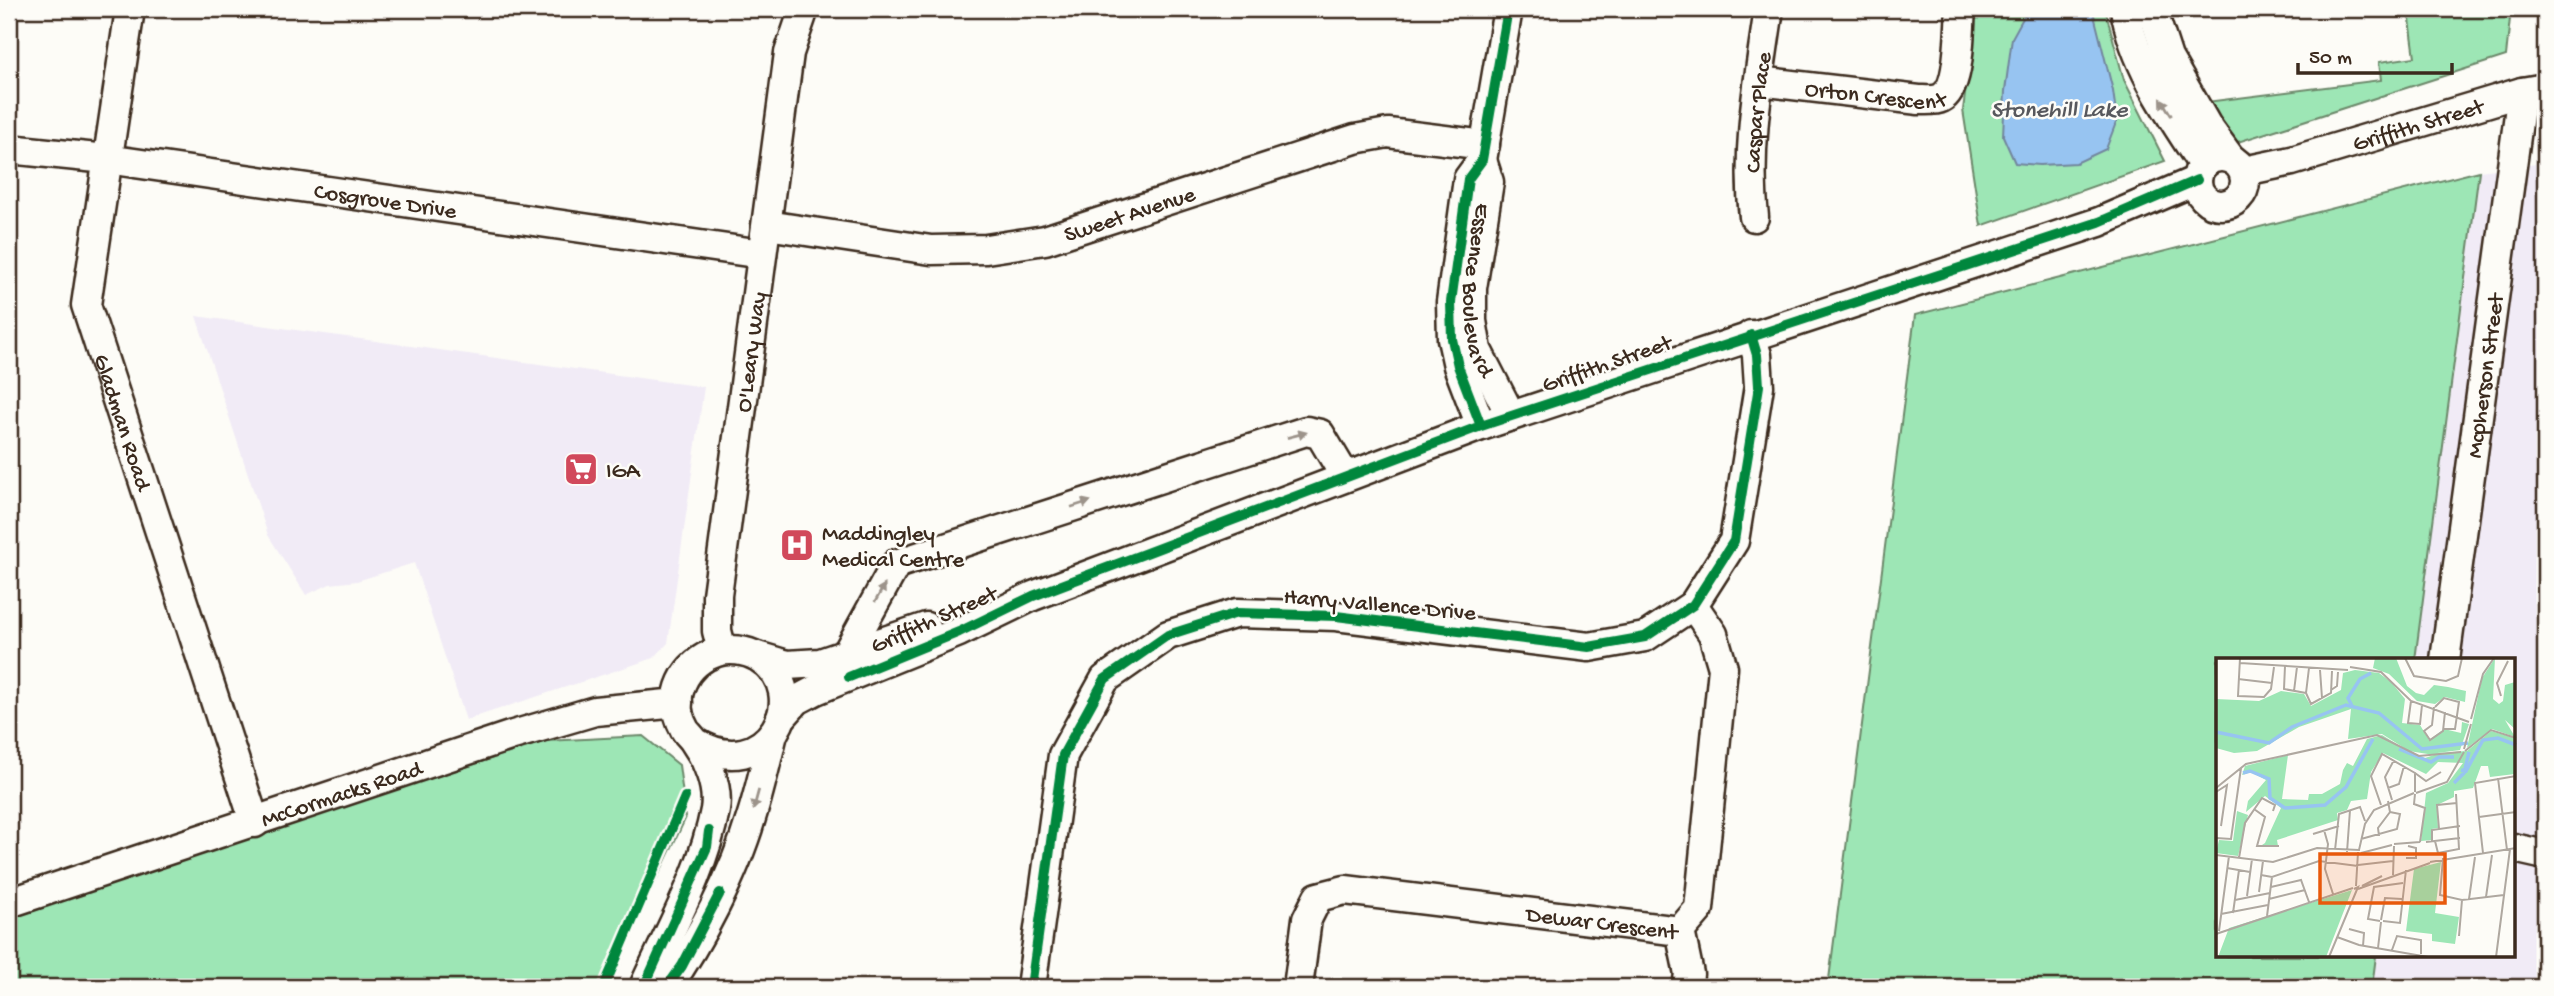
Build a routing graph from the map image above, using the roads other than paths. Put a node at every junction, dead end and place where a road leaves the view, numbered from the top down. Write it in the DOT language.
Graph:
graph roads {
  1 [pos="131,9"];
  2 [pos="785,9"];
  3 [pos="804,9"];
  4 [pos="1508,9"];
  5 [pos="1769,9"];
  6 [pos="1961,9"];
  7 [pos="2124,9"];
  8 [pos="2152,9"];
  9 [pos="789,53"];
  10 [pos="1759,80"];
  11 [pos="2534,90"];
  12 [pos="9,149"];
  13 [pos="1483,152"];
  14 [pos="107,159"];
  15 [pos="2240,171"];
  16 [pos="2202,182"];
  17 [pos="1754,216"];
  18 [pos="767,225"];
  19 [pos="762,254"];
  20 [pos="1738,340"];
  21 [pos="1511,416"];
  22 [pos="1481,426"];
  23 [pos="1345,476"];
  24 [pos="1033,596"];
  25 [pos="1693,605"];
  26 [pos="722,650"];
  27 [pos="847,653"];
  28 [pos="757,656"];
  29 [pos="2445,658"];
  30 [pos="678,703"];
  31 [pos="777,726"];
  32 [pos="695,742"];
  33 [pos="255,823"];
  34 [pos="2516,848"];
  35 [pos="2545,855"];
  36 [pos="9,903"];
  37 [pos="1680,931"];
  38 [pos="644,987"];
  39 [pos="667,987"];
  40 [pos="1031,987"];
  41 [pos="1298,987"];
  42 [pos="1687,987"];
  1 -- 14 [label="street, Gladman Road"];
  2 -- 9 [label="street"];
  3 -- 9 [label="street"];
  4 -- 13 [label="street, Essence Boulevard"];
  5 -- 10 [label="street, Caspar Place"];
  6 -- 10 [label="street, Orton Crescent"];
  16 -- 7 [label="street, one-way"];
  8 -- 15 [label="street"];
  9 -- 18 [label="street, O'Leary Way"];
  10 -- 17 [label="street, Caspar Place"];
  11 -- 15 [label="street, Griffith Street"];
  11 -- 29 [label="street, Mcpherson Street"];
  12 -- 14 [label="street, Cosgrove Drive"];
  13 -- 18 [label="street, Sweet Avenue"];
  13 -- 21 [label="street, Essence Boulevard"];
  13 -- 22 [label="street, Essence Boulevard"];
  14 -- 19 [label="street, Cosgrove Drive"];
  14 -- 33 [label="street, Gladman Road"];
  15 -- 16 [label="street, Griffith Street"];
  15 -- 16 [label="street"];
  16 -- 20 [label="street, Griffith Street"];
  18 -- 19 [label="street, O'Leary Way"];
  19 -- 26 [label="street, O'Leary Way"];
  20 -- 21 [label="street, Griffith Street"];
  20 -- 25 [label="street, Harry Vallence Drive"];
  21 -- 22 [label="street, Griffith Street"];
  22 -- 23 [label="street, Griffith Street"];
  23 -- 24 [label="street, Griffith Street"];
  27 -- 23 [label="street, Griffith Street, one-way"];
  24 -- 27 [label="street, Griffith Street"];
  24 -- 31 [label="street, Griffith Street"];
  25 -- 37 [label="street, Dewar Crescent"];
  25 -- 40 [label="street, Harry Vallence Drive"];
  26 -- 28 [label="street"];
  26 -- 30 [label="street"];
  27 -- 28 [label="street, Griffith Street"];
  28 -- 31 [label="street"];
  30 -- 32 [label="street"];
  30 -- 33 [label="street, McCormacks Road"];
  31 -- 32 [label="street"];
  31 -- 39 [label="street, one-way"];
  32 -- 38 [label="street"];
  33 -- 36 [label="street, McCormacks Road"];
  34 -- 35 [label="street"];
  37 -- 41 [label="street, Dewar Crescent"];
  37 -- 42 [label="street"];
}
